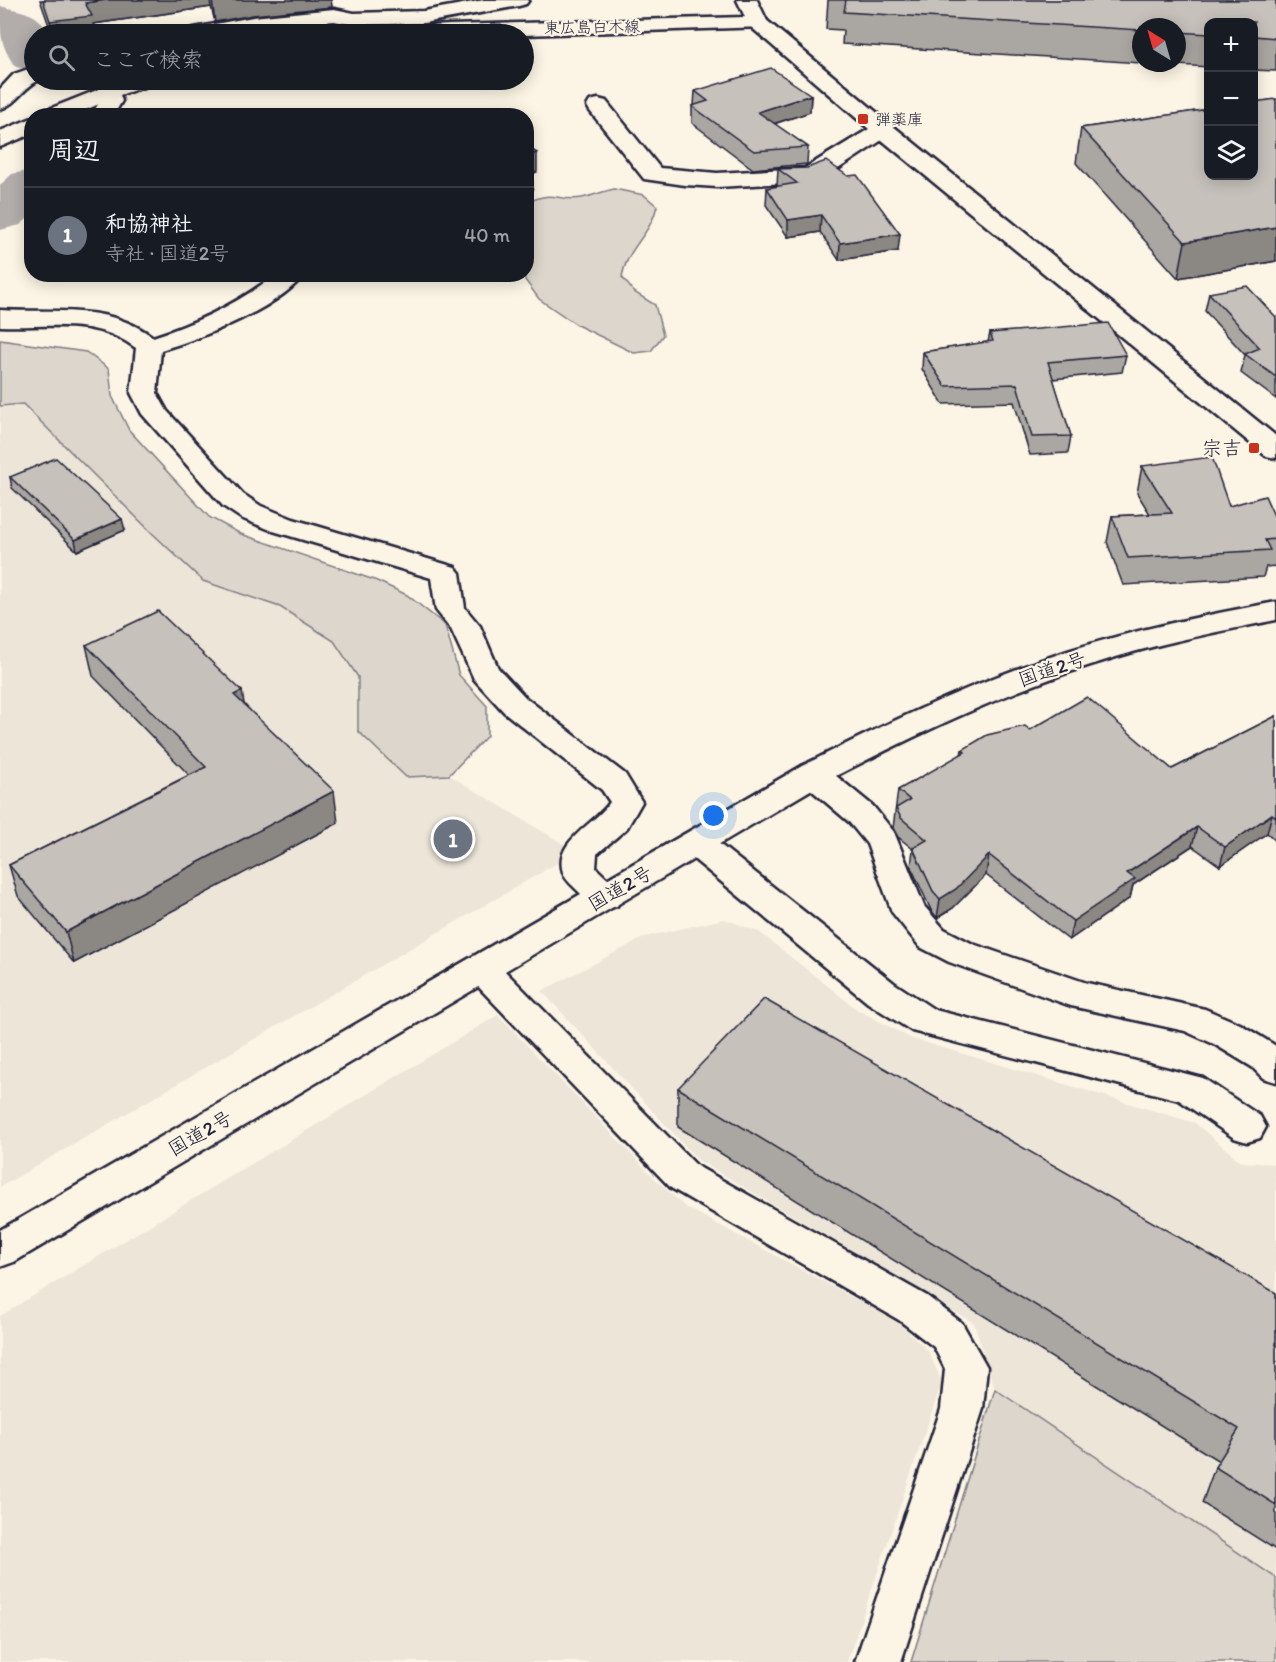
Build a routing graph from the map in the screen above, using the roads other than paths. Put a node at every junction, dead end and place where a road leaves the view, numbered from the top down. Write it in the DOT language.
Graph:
graph roads {
  1 [pos="519,0"];
  2 [pos="747,0"];
  3 [pos="758,23"];
  4 [pos="248,24"];
  5 [pos="534,29"];
  6 [pos="24,78"];
  7 [pos="112,90"];
  8 [pos="109,91"];
  9 [pos="0,102"];
  10 [pos="598,106"];
  11 [pos="70,108"];
  12 [pos="107,108"];
  13 [pos="24,129"];
  14 [pos="885,131"];
  15 [pos="0,140"];
  16 [pos="283,282"];
  17 [pos="0,318"];
  18 [pos="149,346"];
  19 [pos="1276,450"];
  20 [pos="1276,611"];
  21 [pos="813,774"];
  22 [pos="696,843"];
  23 [pos="605,897"];
  24 [pos="482,969"];
  25 [pos="1276,1068"];
  26 [pos="1247,1127"];
  27 [pos="0,1250"];
  28 [pos="878,1662"];
  1 -- 4 [label="main road"];
  2 -- 3 [label="main road"];
  3 -- 5 [label="main road, 東広島白木線"];
  3 -- 14 [label="main road"];
  6 -- 9 [label="main road"];
  7 -- 8 [label="main road"];
  8 -- 11 [label="main road"];
  8 -- 12 [label="main road"];
  10 -- 14 [label="main road"];
  13 -- 15 [label="main road"];
  14 -- 19 [label="main road"];
  16 -- 18 [label="main road"];
  17 -- 18 [label="main road"];
  18 -- 23 [label="main road"];
  20 -- 21 [label="main road, 国道2号"];
  21 -- 22 [label="main road, 国道2号"];
  21 -- 25 [label="main road"];
  22 -- 23 [label="main road, 国道2号"];
  22 -- 26 [label="main road"];
  23 -- 24 [label="main road, 国道2号"];
  24 -- 27 [label="main road, 国道2号"];
  24 -- 28 [label="main road"];
}
